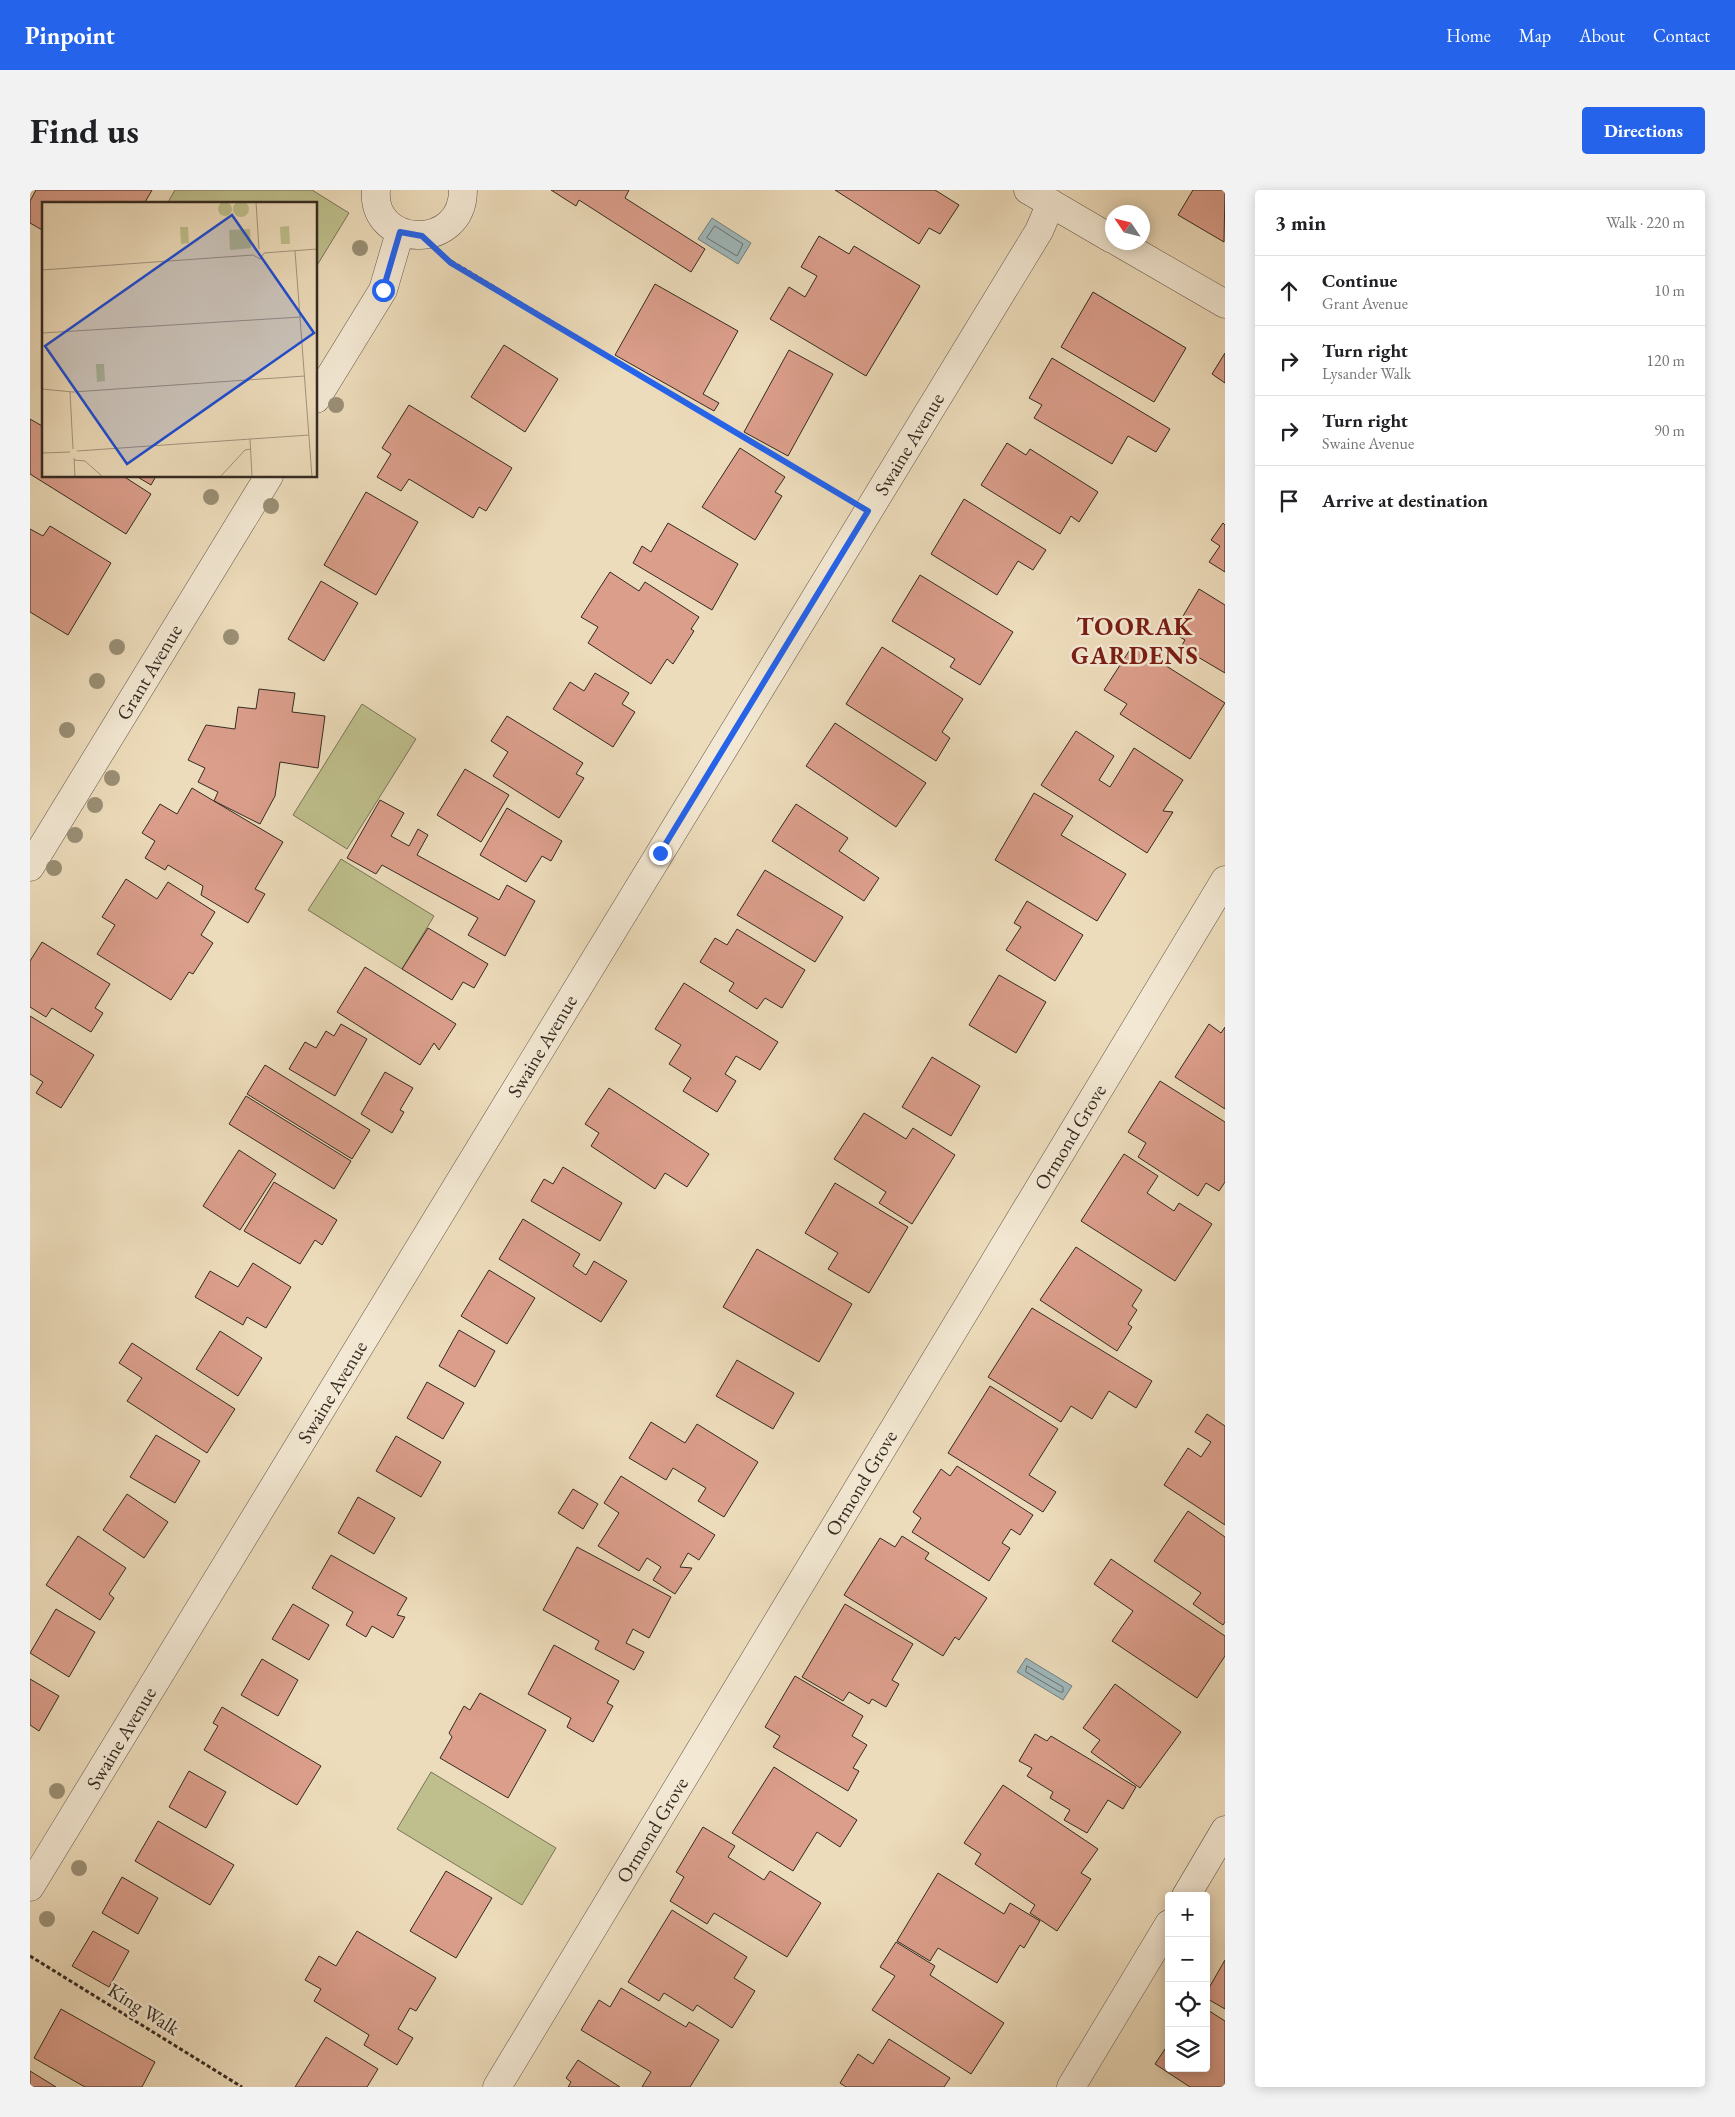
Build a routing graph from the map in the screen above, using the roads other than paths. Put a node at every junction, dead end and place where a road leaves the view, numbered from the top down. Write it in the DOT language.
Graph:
graph roads {
  1 [pos="376,190"];
  2 [pos="463,190"];
  3 [pos="1028,190"];
  4 [pos="1051,203"];
  5 [pos="411,234"];
  6 [pos="1105,235"];
  7 [pos="1132,250"];
  8 [pos="1225,304"];
  9 [pos="318,396"];
  10 [pos="268,478"];
  11 [pos="30,867"];
  12 [pos="1225,880"];
  13 [pos="1225,1830"];
  14 [pos="30,1887"];
  15 [pos="1188,1892"];
  16 [pos="1165,1931"];
  17 [pos="497,2087"];
  18 [pos="1071,2087"];
  1 -- 5 [label="street"];
  2 -- 5 [label="street"];
  3 -- 4 [label="street"];
  4 -- 6 [label="street"];
  4 -- 14 [label="street, Swaine Avenue"];
  5 -- 9 [label="street"];
  7 -- 8 [label="street"];
  10 -- 11 [label="street, Grant Avenue"];
  12 -- 17 [label="street, Ormond Grove"];
  13 -- 15 [label="street"];
  16 -- 18 [label="street"];
}
